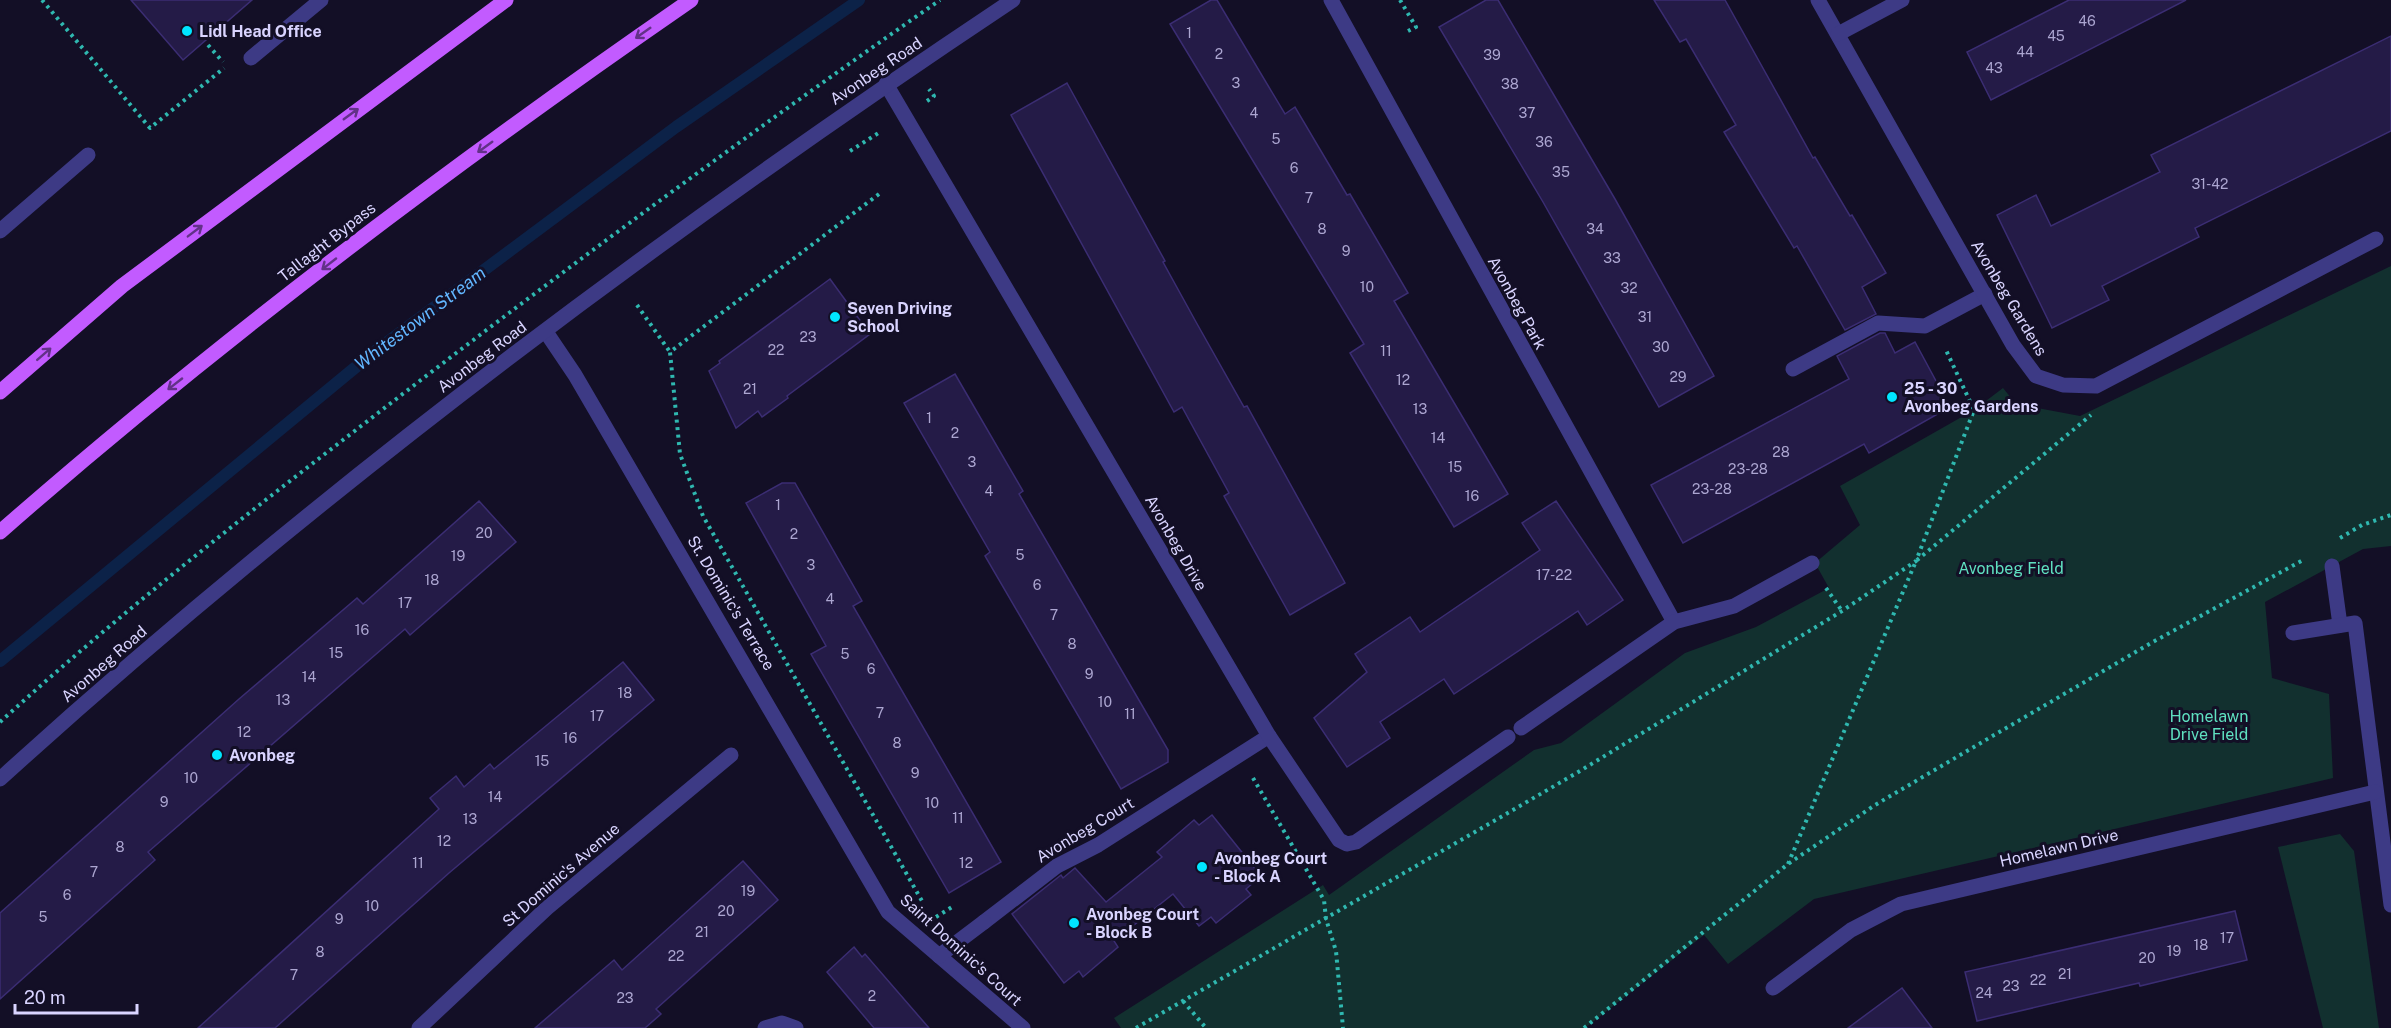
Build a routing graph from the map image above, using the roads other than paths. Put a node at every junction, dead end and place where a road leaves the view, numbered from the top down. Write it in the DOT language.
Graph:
graph roads {
  1 [pos="321,0"];
  2 [pos="506,0"];
  3 [pos="691,0"];
  4 [pos="1013,0"];
  5 [pos="1331,0"];
  6 [pos="1818,0"];
  7 [pos="1902,0"];
  8 [pos="1838,34"];
  9 [pos="251,58"];
  10 [pos="886,84"];
  11 [pos="88,155"];
  12 [pos="0,231"];
  13 [pos="2376,239"];
  14 [pos="1985,294"];
  15 [pos="546,332"];
  16 [pos="1793,369"];
  17 [pos="0,392"];
  18 [pos="0,532"];
  19 [pos="1812,563"];
  20 [pos="2332,566"];
  21 [pos="1674,622"];
  22 [pos="2340,625"];
  23 [pos="2293,633"];
  24 [pos="1521,728"];
  25 [pos="1269,736"];
  26 [pos="1508,737"];
  27 [pos="731,755"];
  28 [pos="0,778"];
  29 [pos="2375,792"];
  30 [pos="878,896"];
  31 [pos="2391,905"];
  32 [pos="939,956"];
  33 [pos="1773,987"];
  34 [pos="419,1028"];
  35 [pos="765,1028"];
  36 [pos="796,1028"];
  37 [pos="1023,1028"];
  1 -- 9 [label="street"];
  17 -- 2 [label="main road, one-way"];
  3 -- 18 [label="main road, Tallaght Bypass, one-way"];
  4 -- 10 [label="street, Avonbeg Road"];
  5 -- 21 [label="street, Avonbeg Park"];
  6 -- 8 [label="street, Avonbeg Gardens"];
  7 -- 8 [label="street"];
  8 -- 14 [label="street, Avonbeg Gardens"];
  10 -- 15 [label="street, Avonbeg Road"];
  10 -- 25 [label="street, Avonbeg Drive"];
  11 -- 12 [label="street"];
  13 -- 14 [label="street, Avonbeg Gardens"];
  14 -- 16 [label="street"];
  15 -- 28 [label="street, Avonbeg Road"];
  15 -- 30 [label="street, St. Dominic's Terrace"];
  19 -- 21 [label="street"];
  20 -- 22 [label="street"];
  21 -- 24 [label="street"];
  22 -- 23 [label="street"];
  22 -- 29 [label="street"];
  25 -- 26 [label="street, Avonbeg Drive"];
  25 -- 32 [label="street, Avonbeg Court"];
  27 -- 34 [label="street, St Dominic's Avenue"];
  29 -- 31 [label="street"];
  29 -- 33 [label="street, Homelawn Drive"];
  30 -- 32 [label="street, Saint Dominic's Court"];
  32 -- 37 [label="street, Saint Dominic's Court"];
  35 -- 36 [label="street"];
}
